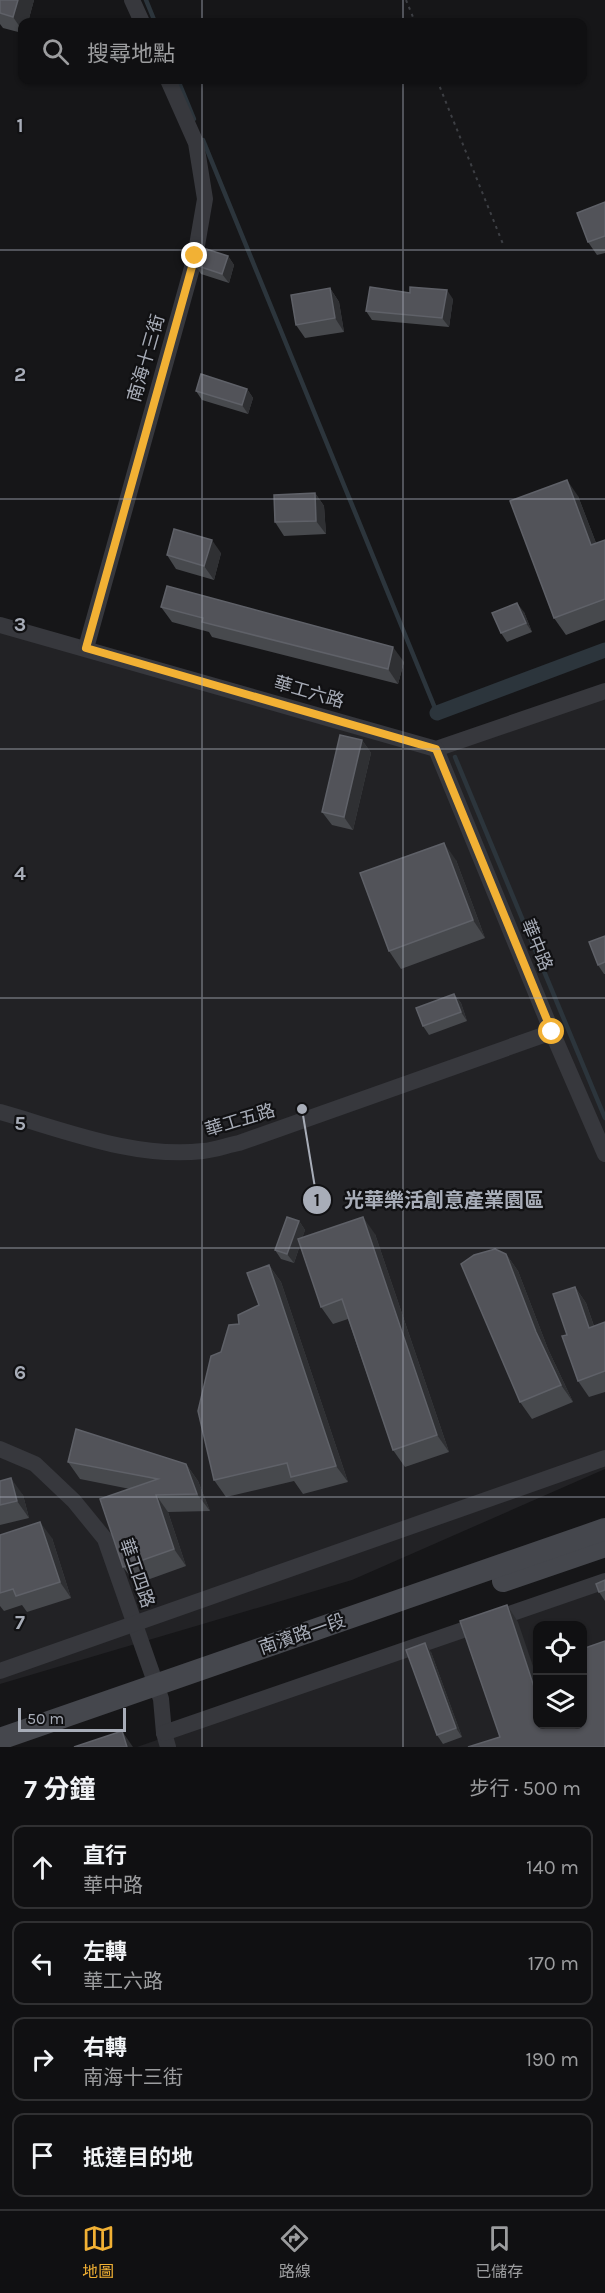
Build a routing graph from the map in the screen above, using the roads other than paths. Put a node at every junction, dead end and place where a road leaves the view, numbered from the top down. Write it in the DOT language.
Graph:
graph roads {
  1 [pos="132,0"];
  2 [pos="140,18"];
  3 [pos="170,84"];
  4 [pos="0,625"];
  5 [pos="86,648"];
  6 [pos="605,691"];
  7 [pos="436,749"];
  8 [pos="552,1032"];
  9 [pos="0,1112"];
  10 [pos="605,1154"];
  11 [pos="0,1449"];
  12 [pos="605,1458"];
  13 [pos="605,1529"];
  14 [pos="605,1546"];
  15 [pos="605,1581"];
  16 [pos="134,1623"];
  17 [pos="0,1671"];
  18 [pos="158,1692"];
  19 [pos="0,1740"];
  20 [pos="166,1740"];
  21 [pos="25,1747"];
  1 -- 2 [label="street"];
  3 -- 5 [label="street, 南海十三街"];
  4 -- 5 [label="street, 華工六路"];
  5 -- 7 [label="street, 華工六路"];
  6 -- 7 [label="street"];
  7 -- 8 [label="street, 華中路"];
  8 -- 9 [label="street, 華工五路"];
  8 -- 10 [label="street, 華中路"];
  11 -- 16 [label="street, 華工四路"];
  12 -- 16 [label="street"];
  13 -- 18 [label="main road, 南濱路一段"];
  14 -- 18 [label="main road, 南濱路一段"];
  15 -- 20 [label="street"];
  16 -- 17 [label="street"];
  16 -- 18 [label="street, 華工四路"];
  18 -- 19 [label="main road, 南濱路一段"];
  18 -- 20 [label="street, 華工四路"];
  18 -- 21 [label="main road, 南濱路一段"];
}
